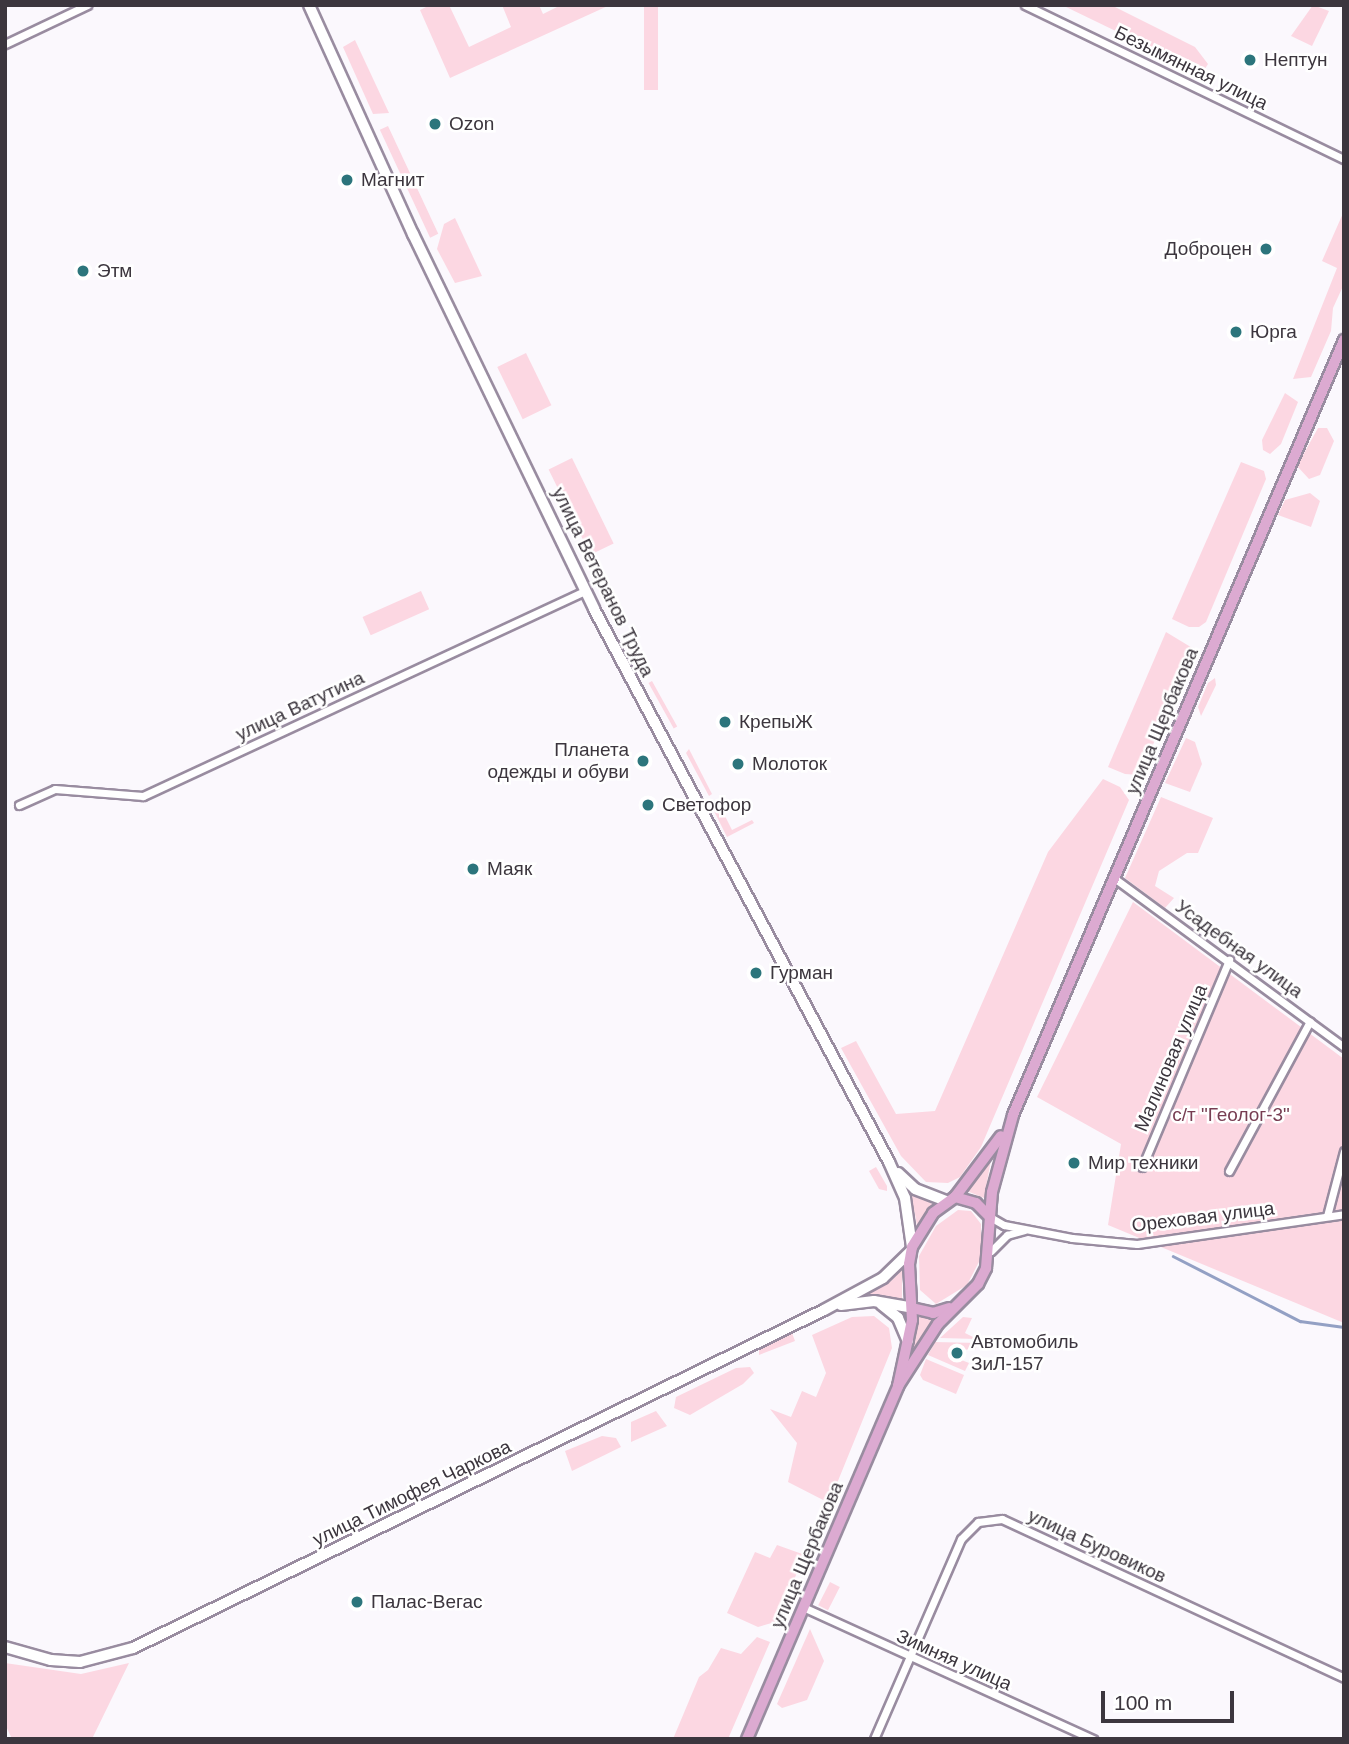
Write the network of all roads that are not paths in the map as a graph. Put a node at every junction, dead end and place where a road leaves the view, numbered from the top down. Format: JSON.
{"nodes":[{"id":1,"x":87,"y":5,"type":"edge"},
{"id":2,"x":309,"y":5,"type":"edge"},
{"id":3,"x":1025,"y":5,"type":"edge"},
{"id":4,"x":5,"y":44,"type":"edge"},
{"id":5,"x":1344,"y":159,"type":"edge"},
{"id":6,"x":1344,"y":340,"type":"edge"},
{"id":7,"x":585,"y":591,"type":"junction"},
{"id":8,"x":19,"y":805,"type":"dead end"},
{"id":9,"x":1114,"y":878,"type":"junction"},
{"id":10,"x":1229,"y":960,"type":"junction"},
{"id":11,"x":1310,"y":1021,"type":"junction"},
{"id":12,"x":1344,"y":1047,"type":"edge"},
{"id":13,"x":1013,"y":1115,"type":"junction"},
{"id":14,"x":1344,"y":1150,"type":"edge"},
{"id":15,"x":889,"y":1162,"type":"junction"},
{"id":16,"x":1142,"y":1167,"type":"dead end"},
{"id":17,"x":1229,"y":1171,"type":"dead end"},
{"id":18,"x":950,"y":1199,"type":"junction"},
{"id":19,"x":1344,"y":1214,"type":"edge"},
{"id":20,"x":1327,"y":1216,"type":"junction"},
{"id":21,"x":990,"y":1217,"type":"junction"},
{"id":22,"x":1025,"y":1230,"type":"junction"},
{"id":23,"x":912,"y":1249,"type":"junction"},
{"id":24,"x":990,"y":1251,"type":"junction"},
{"id":25,"x":874,"y":1301,"type":"junction"},
{"id":26,"x":955,"y":1306,"type":"junction"},
{"id":27,"x":912,"y":1308,"type":"junction"},
{"id":28,"x":824,"y":1310,"type":"junction"},
{"id":29,"x":908,"y":1343,"type":"junction"},
{"id":30,"x":898,"y":1386,"type":"junction"},
{"id":31,"x":803,"y":1607,"type":"junction"},
{"id":32,"x":5,"y":1647,"type":"edge"},
{"id":33,"x":909,"y":1658,"type":"junction"},
{"id":34,"x":1344,"y":1678,"type":"edge"},
{"id":35,"x":747,"y":1739,"type":"edge"},
{"id":36,"x":874,"y":1739,"type":"edge"},
{"id":37,"x":1093,"y":1739,"type":"edge"}],
"edges":[{"from":1,"to":4,"type":"street"},
{"from":2,"to":7,"type":"main road","name":"улица Ветеранов Труда"},
{"from":3,"to":5,"type":"street","name":"Безымянная улица"},
{"from":6,"to":9,"type":"main road","name":"улица Щербакова"},
{"from":7,"to":8,"type":"street","name":"улица Ватутина"},
{"from":7,"to":15,"type":"main road","name":"улица Ветеранов Труда"},
{"from":9,"to":10,"type":"street","name":"Усадебная улица"},
{"from":9,"to":13,"type":"main road","name":"улица Щербакова"},
{"from":10,"to":11,"type":"street","name":"Усадебная улица"},
{"from":10,"to":16,"type":"street","name":"Малиновая улица"},
{"from":11,"to":12,"type":"street","name":"Усадебная улица"},
{"from":11,"to":17,"type":"street"},
{"from":13,"to":18,"type":"main road"},
{"from":13,"to":21,"type":"main road"},
{"from":14,"to":20,"type":"street"},
{"from":15,"to":18,"type":"main road"},
{"from":15,"to":23,"type":"main road"},
{"from":18,"to":21,"type":"main road"},
{"from":18,"to":23,"type":"main road"},
{"from":19,"to":20,"type":"street","name":"Ореховая улица"},
{"from":20,"to":22,"type":"street","name":"Ореховая улица"},
{"from":21,"to":22,"type":"street","name":"Ореховая улица"},
{"from":21,"to":24,"type":"main road"},
{"from":22,"to":24,"type":"street"},
{"from":23,"to":27,"type":"main road"},
{"from":23,"to":28,"type":"main road"},
{"from":24,"to":26,"type":"main road"},
{"from":25,"to":27,"type":"main road"},
{"from":25,"to":28,"type":"main road"},
{"from":25,"to":29,"type":"main road"},
{"from":26,"to":27,"type":"main road"},
{"from":26,"to":30,"type":"main road"},
{"from":27,"to":29,"type":"main road"},
{"from":28,"to":32,"type":"main road","name":"улица Тимофея Чаркова"},
{"from":29,"to":30,"type":"main road"},
{"from":30,"to":31,"type":"main road","name":"улица Щербакова"},
{"from":31,"to":33,"type":"street","name":"Зимняя улица"},
{"from":31,"to":35,"type":"main road","name":"улица Щербакова"},
{"from":33,"to":34,"type":"street","name":"улица Буровиков"},
{"from":33,"to":36,"type":"street","name":"улица Буровиков"},
{"from":33,"to":37,"type":"street","name":"Зимняя улица"}]}
